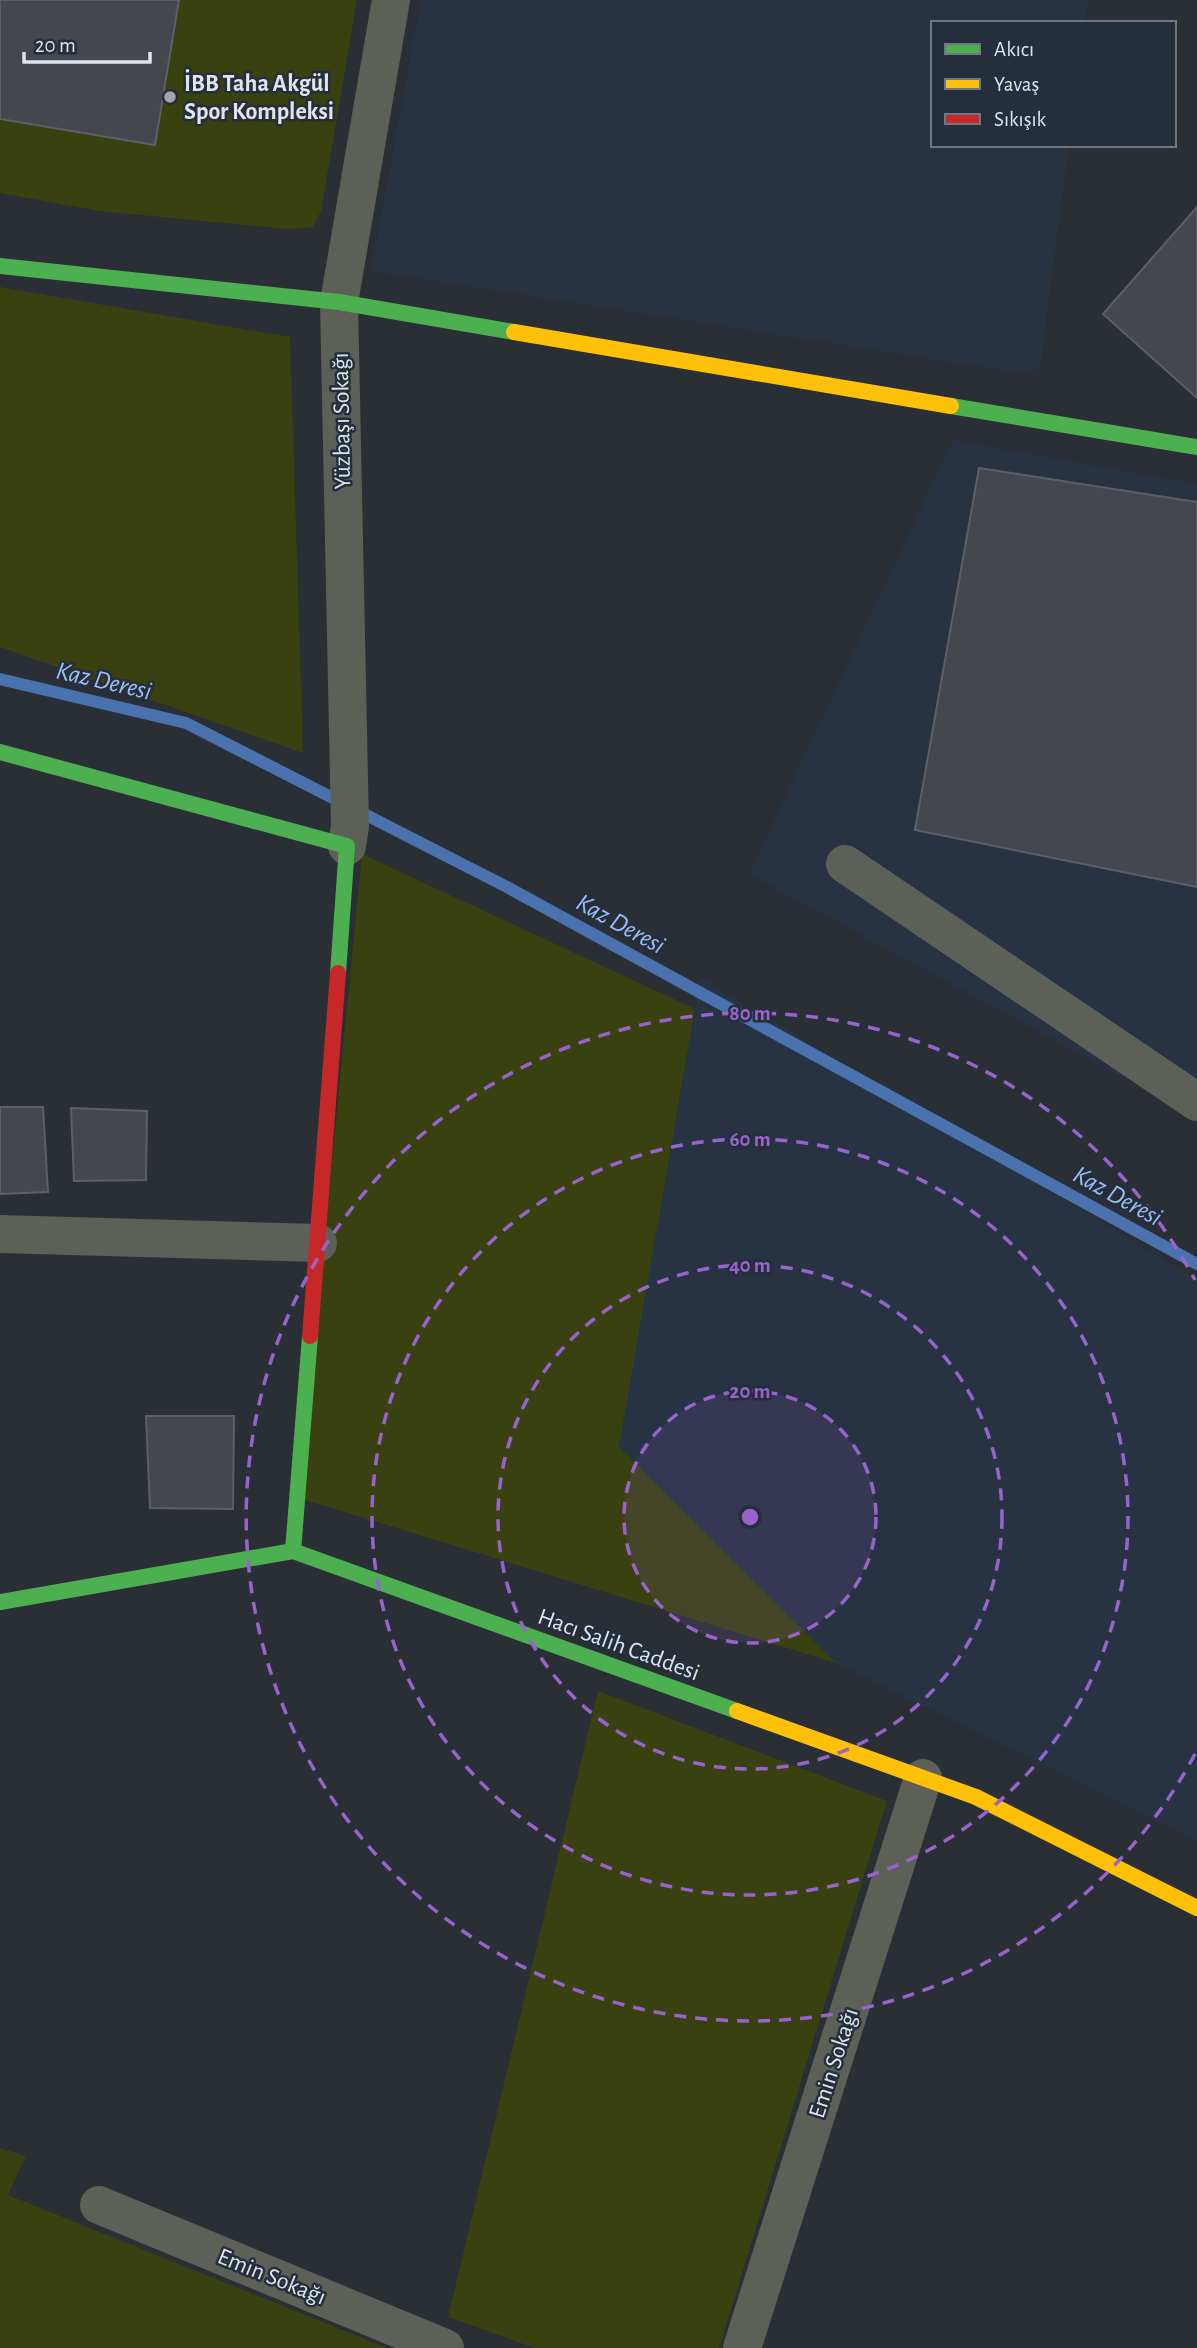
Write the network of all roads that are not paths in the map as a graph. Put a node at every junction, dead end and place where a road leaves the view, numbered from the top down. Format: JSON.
{"nodes":[{"id":1,"x":391,"y":0,"type":"edge"},
{"id":2,"x":0,"y":266,"type":"edge"},
{"id":3,"x":339,"y":302,"type":"junction"},
{"id":4,"x":1197,"y":447,"type":"edge"},
{"id":5,"x":0,"y":752,"type":"edge"},
{"id":6,"x":349,"y":836,"type":"junction"},
{"id":7,"x":845,"y":864,"type":"dead end"},
{"id":8,"x":1197,"y":1102,"type":"edge"},
{"id":9,"x":0,"y":1234,"type":"edge"},
{"id":10,"x":318,"y":1243,"type":"junction"},
{"id":11,"x":293,"y":1551,"type":"junction"},
{"id":12,"x":0,"y":1602,"type":"edge"},
{"id":13,"x":923,"y":1778,"type":"junction"},
{"id":14,"x":1197,"y":1908,"type":"edge"},
{"id":15,"x":99,"y":2205,"type":"dead end"},
{"id":16,"x":445,"y":2348,"type":"edge"},
{"id":17,"x":742,"y":2348,"type":"edge"}],
"edges":[{"from":1,"to":3,"type":"street","name":"Yüzbaşı Sokağı"},
{"from":2,"to":3,"type":"street"},
{"from":3,"to":4,"type":"street"},
{"from":3,"to":6,"type":"street","name":"Yüzbaşı Sokağı"},
{"from":5,"to":6,"type":"street"},
{"from":6,"to":10,"type":"street"},
{"from":7,"to":8,"type":"street"},
{"from":9,"to":10,"type":"street"},
{"from":10,"to":11,"type":"street"},
{"from":11,"to":12,"type":"street","name":"Hacı Salih Caddesi"},
{"from":11,"to":13,"type":"street","name":"Hacı Salih Caddesi"},
{"from":13,"to":14,"type":"street","name":"Hacı Salih Caddesi"},
{"from":13,"to":17,"type":"street","name":"Emin Sokağı"},
{"from":15,"to":16,"type":"street","name":"Emin Sokağı"}]}
